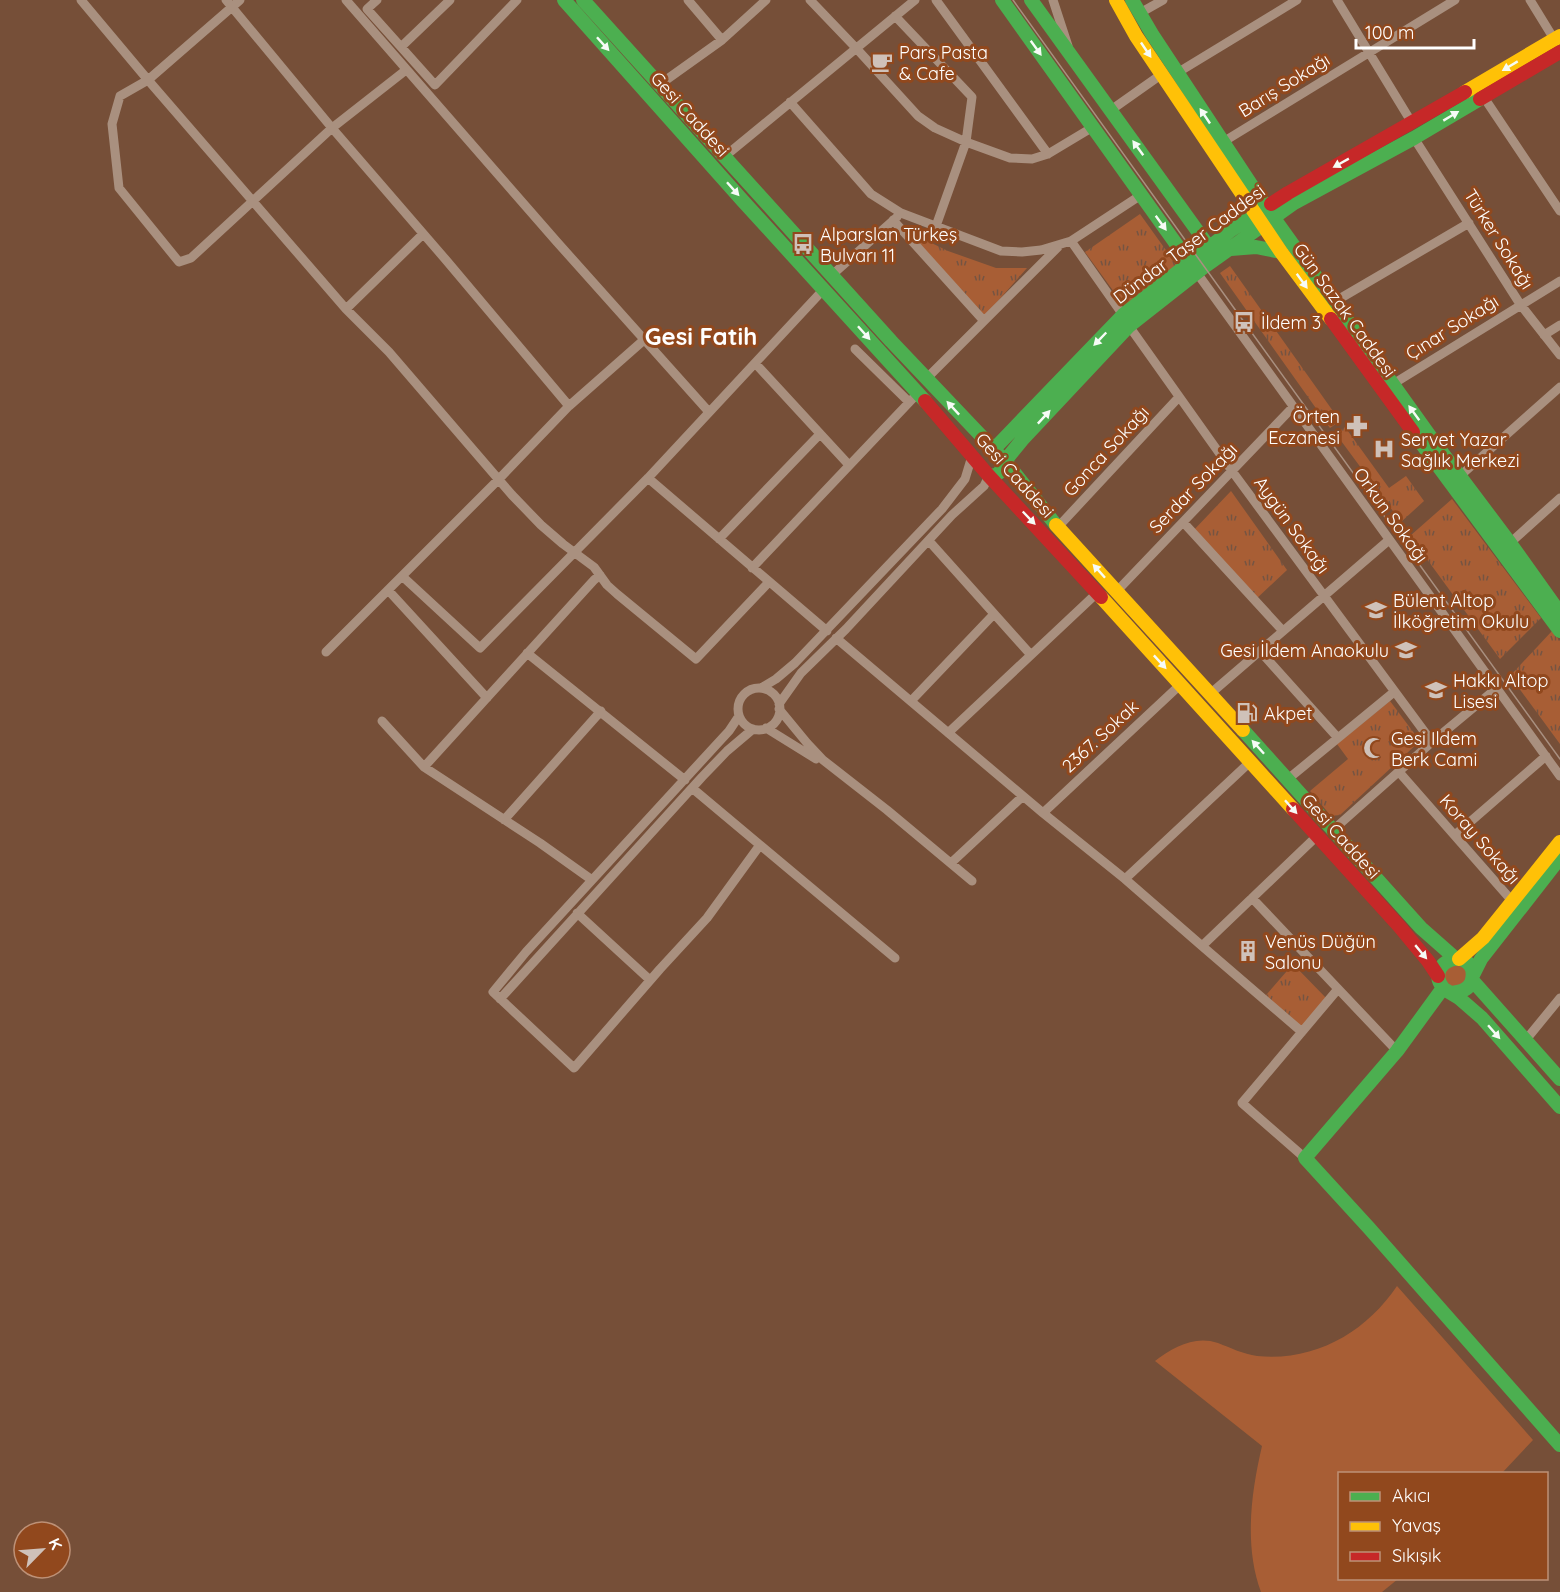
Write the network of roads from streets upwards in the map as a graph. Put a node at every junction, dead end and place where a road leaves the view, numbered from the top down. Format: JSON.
{"nodes":[{"id":1,"x":81,"y":0,"type":"edge"},
{"id":2,"x":240,"y":0,"type":"edge"},
{"id":3,"x":346,"y":0,"type":"edge"},
{"id":4,"x":377,"y":0,"type":"edge"},
{"id":5,"x":450,"y":0,"type":"edge"},
{"id":6,"x":517,"y":0,"type":"edge"},
{"id":7,"x":564,"y":0,"type":"edge"},
{"id":8,"x":583,"y":0,"type":"edge"},
{"id":9,"x":688,"y":0,"type":"edge"},
{"id":10,"x":766,"y":0,"type":"edge"},
{"id":11,"x":810,"y":0,"type":"edge"},
{"id":12,"x":915,"y":0,"type":"edge"},
{"id":13,"x":936,"y":0,"type":"edge"},
{"id":14,"x":1002,"y":0,"type":"edge"},
{"id":15,"x":1031,"y":0,"type":"edge"},
{"id":16,"x":1053,"y":0,"type":"edge"},
{"id":17,"x":1116,"y":0,"type":"edge"},
{"id":18,"x":1132,"y":0,"type":"edge"},
{"id":19,"x":1162,"y":0,"type":"edge"},
{"id":20,"x":1297,"y":0,"type":"edge"},
{"id":21,"x":1337,"y":0,"type":"edge"},
{"id":22,"x":1455,"y":0,"type":"edge"},
{"id":23,"x":1530,"y":0,"type":"edge"},
{"id":24,"x":229,"y":4,"type":"edge"},
{"id":25,"x":1140,"y":13,"type":"junction"},
{"id":26,"x":895,"y":16,"type":"junction"},
{"id":27,"x":722,"y":40,"type":"junction"},
{"id":28,"x":1558,"y":42,"type":"edge"},
{"id":29,"x":401,"y":46,"type":"junction"},
{"id":30,"x":856,"y":48,"type":"junction"},
{"id":31,"x":1369,"y":53,"type":"junction"},
{"id":32,"x":1072,"y":57,"type":"junction"},
{"id":33,"x":405,"y":70,"type":"junction"},
{"id":34,"x":1162,"y":74,"type":"junction"},
{"id":35,"x":1177,"y":74,"type":"junction"},
{"id":36,"x":148,"y":80,"type":"junction"},
{"id":37,"x":659,"y":85,"type":"junction"},
{"id":38,"x":1484,"y":96,"type":"junction"},
{"id":39,"x":790,"y":102,"type":"junction"},
{"id":40,"x":1111,"y":110,"type":"junction"},
{"id":41,"x":1412,"y":123,"type":"junction"},
{"id":42,"x":1093,"y":127,"type":"junction"},
{"id":43,"x":332,"y":128,"type":"junction"},
{"id":44,"x":1414,"y":138,"type":"junction"},
{"id":45,"x":966,"y":142,"type":"junction"},
{"id":46,"x":1223,"y":142,"type":"junction"},
{"id":47,"x":1048,"y":154,"type":"junction"},
{"id":48,"x":724,"y":157,"type":"junction"},
{"id":49,"x":1244,"y":187,"type":"junction"},
{"id":50,"x":1141,"y":195,"type":"junction"},
{"id":51,"x":1291,"y":198,"type":"junction"},
{"id":52,"x":254,"y":202,"type":"junction"},
{"id":53,"x":1560,"y":211,"type":"edge"},
{"id":54,"x":901,"y":213,"type":"junction"},
{"id":55,"x":1264,"y":216,"type":"junction"},
{"id":56,"x":893,"y":220,"type":"junction"},
{"id":57,"x":1470,"y":223,"type":"junction"},
{"id":58,"x":936,"y":226,"type":"junction"},
{"id":59,"x":1230,"y":231,"type":"junction"},
{"id":60,"x":423,"y":234,"type":"junction"},
{"id":61,"x":1289,"y":240,"type":"junction"},
{"id":62,"x":1071,"y":241,"type":"junction"},
{"id":63,"x":1059,"y":246,"type":"junction"},
{"id":64,"x":1209,"y":247,"type":"junction"},
{"id":65,"x":1229,"y":249,"type":"junction"},
{"id":66,"x":1281,"y":252,"type":"junction"},
{"id":67,"x":1193,"y":267,"type":"junction"},
{"id":68,"x":832,"y":275,"type":"junction"},
{"id":69,"x":1560,"y":281,"type":"edge"},
{"id":70,"x":824,"y":289,"type":"junction"},
{"id":71,"x":1334,"y":302,"type":"junction"},
{"id":72,"x":1520,"y":304,"type":"junction"},
{"id":73,"x":346,"y":309,"type":"junction"},
{"id":74,"x":1126,"y":320,"type":"junction"},
{"id":75,"x":984,"y":321,"type":"junction"},
{"id":76,"x":1560,"y":325,"type":"edge"},
{"id":77,"x":1544,"y":335,"type":"junction"},
{"id":78,"x":645,"y":339,"type":"junction"},
{"id":79,"x":855,"y":349,"type":"dead end"},
{"id":80,"x":1560,"y":355,"type":"edge"},
{"id":81,"x":755,"y":363,"type":"junction"},
{"id":82,"x":926,"y":379,"type":"junction"},
{"id":83,"x":1393,"y":384,"type":"junction"},
{"id":84,"x":1560,"y":387,"type":"edge"},
{"id":85,"x":913,"y":397,"type":"junction"},
{"id":86,"x":1179,"y":397,"type":"junction"},
{"id":87,"x":568,"y":406,"type":"junction"},
{"id":88,"x":1293,"y":407,"type":"junction"},
{"id":89,"x":709,"y":412,"type":"junction"},
{"id":90,"x":820,"y":434,"type":"junction"},
{"id":91,"x":994,"y":449,"type":"junction"},
{"id":92,"x":975,"y":460,"type":"junction"},
{"id":93,"x":1005,"y":461,"type":"junction"},
{"id":94,"x":849,"y":465,"type":"junction"},
{"id":95,"x":1232,"y":471,"type":"junction"},
{"id":96,"x":989,"y":476,"type":"junction"},
{"id":97,"x":1460,"y":476,"type":"junction"},
{"id":98,"x":648,"y":478,"type":"junction"},
{"id":99,"x":498,"y":480,"type":"junction"},
{"id":100,"x":1560,"y":498,"type":"edge"},
{"id":101,"x":1183,"y":522,"type":"junction"},
{"id":102,"x":1058,"y":527,"type":"junction"},
{"id":103,"x":719,"y":539,"type":"junction"},
{"id":104,"x":1389,"y":540,"type":"junction"},
{"id":105,"x":929,"y":541,"type":"junction"},
{"id":106,"x":1510,"y":543,"type":"junction"},
{"id":107,"x":575,"y":553,"type":"junction"},
{"id":108,"x":752,"y":568,"type":"junction"},
{"id":109,"x":600,"y":575,"type":"junction"},
{"id":110,"x":402,"y":576,"type":"junction"},
{"id":111,"x":768,"y":582,"type":"junction"},
{"id":112,"x":388,"y":590,"type":"junction"},
{"id":113,"x":1117,"y":591,"type":"junction"},
{"id":114,"x":1097,"y":593,"type":"junction"},
{"id":115,"x":1324,"y":596,"type":"junction"},
{"id":116,"x":1560,"y":612,"type":"edge"},
{"id":117,"x":994,"y":614,"type":"junction"},
{"id":118,"x":827,"y":631,"type":"junction"},
{"id":119,"x":1283,"y":631,"type":"junction"},
{"id":120,"x":1560,"y":631,"type":"edge"},
{"id":121,"x":836,"y":638,"type":"junction"},
{"id":122,"x":1260,"y":651,"type":"junction"},
{"id":123,"x":326,"y":652,"type":"dead end"},
{"id":124,"x":527,"y":653,"type":"junction"},
{"id":125,"x":1031,"y":655,"type":"junction"},
{"id":126,"x":1180,"y":684,"type":"junction"},
{"id":127,"x":761,"y":688,"type":"junction"},
{"id":128,"x":1497,"y":688,"type":"junction"},
{"id":129,"x":1394,"y":692,"type":"junction"},
{"id":130,"x":1210,"y":694,"type":"junction"},
{"id":131,"x":487,"y":698,"type":"junction"},
{"id":132,"x":911,"y":701,"type":"junction"},
{"id":133,"x":779,"y":707,"type":"junction"},
{"id":134,"x":601,"y":711,"type":"junction"},
{"id":135,"x":739,"y":716,"type":"junction"},
{"id":136,"x":382,"y":721,"type":"dead end"},
{"id":137,"x":766,"y":728,"type":"junction"},
{"id":138,"x":753,"y":729,"type":"junction"},
{"id":139,"x":948,"y":733,"type":"junction"},
{"id":140,"x":1338,"y":738,"type":"junction"},
{"id":141,"x":1432,"y":742,"type":"junction"},
{"id":142,"x":1546,"y":756,"type":"junction"},
{"id":143,"x":1250,"y":762,"type":"junction"},
{"id":144,"x":424,"y":767,"type":"junction"},
{"id":145,"x":1399,"y":772,"type":"junction"},
{"id":146,"x":841,"y":775,"type":"junction"},
{"id":147,"x":1560,"y":776,"type":"edge"},
{"id":148,"x":1288,"y":779,"type":"junction"},
{"id":149,"x":685,"y":780,"type":"junction"},
{"id":150,"x":692,"y":788,"type":"junction"},
{"id":151,"x":1023,"y":796,"type":"junction"},
{"id":152,"x":1043,"y":813,"type":"junction"},
{"id":153,"x":504,"y":820,"type":"junction"},
{"id":154,"x":1333,"y":830,"type":"junction"},
{"id":155,"x":1455,"y":834,"type":"junction"},
{"id":156,"x":1317,"y":836,"type":"junction"},
{"id":157,"x":1560,"y":842,"type":"edge"},
{"id":158,"x":760,"y":845,"type":"junction"},
{"id":159,"x":1560,"y":858,"type":"edge"},
{"id":160,"x":951,"y":863,"type":"junction"},
{"id":161,"x":1125,"y":879,"type":"junction"},
{"id":162,"x":592,"y":880,"type":"junction"},
{"id":163,"x":972,"y":881,"type":"dead end"},
{"id":164,"x":1252,"y":898,"type":"junction"},
{"id":165,"x":1513,"y":902,"type":"junction"},
{"id":166,"x":577,"y":913,"type":"junction"},
{"id":167,"x":1202,"y":946,"type":"junction"},
{"id":168,"x":896,"y":958,"type":"dead end"},
{"id":169,"x":1457,"y":959,"type":"junction"},
{"id":170,"x":1472,"y":978,"type":"junction"},
{"id":171,"x":650,"y":980,"type":"junction"},
{"id":172,"x":1444,"y":986,"type":"junction"},
{"id":173,"x":1338,"y":989,"type":"junction"},
{"id":174,"x":1560,"y":998,"type":"edge"},
{"id":175,"x":500,"y":999,"type":"junction"},
{"id":176,"x":1302,"y":1032,"type":"junction"},
{"id":177,"x":1525,"y":1041,"type":"junction"},
{"id":178,"x":1397,"y":1051,"type":"junction"},
{"id":179,"x":1560,"y":1079,"type":"edge"},
{"id":180,"x":1560,"y":1107,"type":"edge"},
{"id":181,"x":1305,"y":1158,"type":"junction"},
{"id":182,"x":1560,"y":1445,"type":"edge"}],
"edges":[{"from":1,"to":36,"type":"street"},
{"from":2,"to":24,"type":"street"},
{"from":3,"to":33,"type":"street"},
{"from":4,"to":29,"type":"street"},
{"from":5,"to":29,"type":"street"},
{"from":6,"to":29,"type":"street"},
{"from":7,"to":70,"type":"street","name":"Gesi Caddesi","one_way":true},
{"from":8,"to":37,"type":"street","name":"Gesi Caddesi"},
{"from":9,"to":27,"type":"street"},
{"from":10,"to":27,"type":"street"},
{"from":11,"to":30,"type":"street"},
{"from":12,"to":26,"type":"street"},
{"from":13,"to":47,"type":"street"},
{"from":14,"to":42,"type":"street","one_way":true},
{"from":15,"to":32,"type":"street"},
{"from":16,"to":32,"type":"street"},
{"from":17,"to":34,"type":"street","name":"Gün Sazak Caddesi","one_way":true},
{"from":18,"to":25,"type":"street","name":"Gün Sazak Caddesi"},
{"from":19,"to":25,"type":"street"},
{"from":20,"to":35,"type":"street"},
{"from":21,"to":31,"type":"street"},
{"from":22,"to":31,"type":"street","name":"Barış Sokağı"},
{"from":23,"to":28,"type":"street"},
{"from":24,"to":36,"type":"street"},
{"from":24,"to":43,"type":"street"},
{"from":25,"to":35,"type":"street","name":"Gün Sazak Caddesi"},
{"from":26,"to":30,"type":"street"},
{"from":26,"to":45,"type":"street"},
{"from":27,"to":37,"type":"street"},
{"from":28,"to":38,"type":"street","name":"Dündar Taşer Caddesi"},
{"from":28,"to":41,"type":"street","name":"Dündar Taşer Caddesi","one_way":true},
{"from":30,"to":39,"type":"street"},
{"from":30,"to":45,"type":"street"},
{"from":31,"to":41,"type":"street"},
{"from":31,"to":46,"type":"street","name":"Barış Sokağı"},
{"from":32,"to":40,"type":"street"},
{"from":33,"to":43,"type":"street"},
{"from":33,"to":78,"type":"street"},
{"from":34,"to":40,"type":"street"},
{"from":34,"to":49,"type":"street","name":"Gün Sazak Caddesi"},
{"from":46,"to":35,"type":"street","name":"Gün Sazak Caddesi","one_way":true},
{"from":36,"to":52,"type":"street"},
{"from":36,"to":52,"type":"street"},
{"from":37,"to":48,"type":"street","name":"Gesi Caddesi"},
{"from":44,"to":38,"type":"street","name":"Dündar Taşer Caddesi","one_way":true},
{"from":38,"to":53,"type":"street"},
{"from":39,"to":48,"type":"street"},
{"from":39,"to":54,"type":"street"},
{"from":64,"to":40,"type":"street","one_way":true},
{"from":41,"to":51,"type":"street","name":"Dündar Taşer Caddesi","one_way":true},
{"from":42,"to":47,"type":"street"},
{"from":42,"to":50,"type":"street"},
{"from":43,"to":52,"type":"street"},
{"from":43,"to":60,"type":"street"},
{"from":44,"to":51,"type":"street","name":"Dündar Taşer Caddesi"},
{"from":44,"to":57,"type":"street","name":"Türker Sokağı"},
{"from":45,"to":47,"type":"street"},
{"from":45,"to":58,"type":"street"},
{"from":46,"to":49,"type":"street","name":"Gün Sazak Caddesi"},
{"from":48,"to":68,"type":"street","name":"Gesi Caddesi"},
{"from":49,"to":51,"type":"street"},
{"from":49,"to":55,"type":"street","name":"Gün Sazak Caddesi"},
{"from":49,"to":59,"type":"street"},
{"from":50,"to":62,"type":"street"},
{"from":50,"to":67,"type":"street","one_way":true},
{"from":51,"to":55,"type":"street","name":"Dündar Taşer Caddesi"},
{"from":51,"to":61,"type":"street"},
{"from":52,"to":73,"type":"street"},
{"from":54,"to":56,"type":"street"},
{"from":54,"to":58,"type":"street"},
{"from":55,"to":59,"type":"street","name":"Dündar Taşer Caddesi"},
{"from":55,"to":61,"type":"street","name":"Gün Sazak Caddesi"},
{"from":55,"to":65,"type":"street","name":"Dündar Taşer Caddesi"},
{"from":55,"to":66,"type":"street","name":"Gün Sazak Caddesi"},
{"from":56,"to":68,"type":"street"},
{"from":56,"to":75,"type":"street"},
{"from":57,"to":71,"type":"street"},
{"from":57,"to":72,"type":"street","name":"Türker Sokağı"},
{"from":58,"to":63,"type":"street"},
{"from":59,"to":64,"type":"street","name":"Dündar Taşer Caddesi"},
{"from":60,"to":73,"type":"street"},
{"from":60,"to":87,"type":"street"},
{"from":61,"to":71,"type":"street","name":"Gün Sazak Caddesi"},
{"from":62,"to":63,"type":"street"},
{"from":62,"to":74,"type":"street","name":"Aygün Sokağı"},
{"from":63,"to":75,"type":"street"},
{"from":64,"to":67,"type":"street","name":"Dündar Taşer Caddesi"},
{"from":65,"to":66,"type":"street"},
{"from":65,"to":67,"type":"street","name":"Dündar Taşer Caddesi"},
{"from":66,"to":120,"type":"street","name":"Gün Sazak Caddesi","one_way":true},
{"from":67,"to":74,"type":"street","name":"Dündar Taşer Caddesi"},
{"from":67,"to":88,"type":"street","name":"Orkun Sokağı"},
{"from":68,"to":82,"type":"street","name":"Gesi Caddesi"},
{"from":69,"to":72,"type":"street","name":"Çınar Sokağı"},
{"from":70,"to":81,"type":"street"},
{"from":70,"to":85,"type":"street","name":"Gesi Caddesi","one_way":true},
{"from":71,"to":83,"type":"street","name":"Gün Sazak Caddesi"},
{"from":72,"to":77,"type":"street","name":"Türker Sokağı"},
{"from":72,"to":83,"type":"street","name":"Çınar Sokağı"},
{"from":73,"to":99,"type":"street"},
{"from":74,"to":86,"type":"street","name":"Aygün Sokağı"},
{"from":74,"to":91,"type":"street","name":"Dündar Taşer Caddesi","one_way":true},
{"from":93,"to":74,"type":"street","name":"Dündar Taşer Caddesi","one_way":true},
{"from":75,"to":82,"type":"street"},
{"from":76,"to":77,"type":"street"},
{"from":77,"to":80,"type":"street","name":"Türker Sokağı"},
{"from":78,"to":87,"type":"street"},
{"from":78,"to":89,"type":"street"},
{"from":79,"to":85,"type":"street"},
{"from":81,"to":89,"type":"street"},
{"from":81,"to":90,"type":"street"},
{"from":91,"to":82,"type":"street","name":"Gesi Caddesi","one_way":true},
{"from":97,"to":83,"type":"street","name":"Gün Sazak Caddesi","one_way":true},
{"from":84,"to":97,"type":"street"},
{"from":85,"to":92,"type":"street","name":"Gesi Caddesi"},
{"from":85,"to":94,"type":"street"},
{"from":86,"to":95,"type":"street","name":"Aygün Sokağı"},
{"from":86,"to":102,"type":"street","name":"Gonca Sokağı"},
{"from":87,"to":99,"type":"street"},
{"from":88,"to":95,"type":"street","name":"Serdar Sokağı"},
{"from":88,"to":104,"type":"street","name":"Orkun Sokağı"},
{"from":89,"to":98,"type":"street"},
{"from":90,"to":94,"type":"street"},
{"from":90,"to":103,"type":"street"},
{"from":91,"to":92,"type":"street"},
{"from":91,"to":93,"type":"street"},
{"from":92,"to":96,"type":"street","name":"Gesi Caddesi"},
{"from":92,"to":118,"type":"street"},
{"from":93,"to":96,"type":"street"},
{"from":93,"to":102,"type":"street","name":"Gesi Caddesi"},
{"from":94,"to":108,"type":"street"},
{"from":95,"to":101,"type":"street","name":"Serdar Sokağı"},
{"from":95,"to":115,"type":"street","name":"Aygün Sokağı"},
{"from":96,"to":105,"type":"street"},
{"from":96,"to":114,"type":"street","name":"Gesi Caddesi","one_way":true},
{"from":97,"to":106,"type":"street","name":"Gün Sazak Caddesi"},
{"from":98,"to":103,"type":"street"},
{"from":98,"to":107,"type":"street"},
{"from":99,"to":107,"type":"street"},
{"from":99,"to":110,"type":"street"},
{"from":100,"to":106,"type":"street"},
{"from":101,"to":113,"type":"street","name":"Serdar Sokağı"},
{"from":101,"to":119,"type":"street"},
{"from":113,"to":102,"type":"street","name":"Gesi Caddesi","one_way":true},
{"from":103,"to":108,"type":"street"},
{"from":104,"to":115,"type":"street"},
{"from":104,"to":128,"type":"street","name":"Orkun Sokağı"},
{"from":105,"to":117,"type":"street"},
{"from":105,"to":121,"type":"street"},
{"from":106,"to":116,"type":"street","name":"Gün Sazak Caddesi"},
{"from":107,"to":109,"type":"street"},
{"from":107,"to":110,"type":"street"},
{"from":108,"to":111,"type":"street"},
{"from":109,"to":111,"type":"street"},
{"from":109,"to":124,"type":"street"},
{"from":110,"to":112,"type":"street"},
{"from":111,"to":118,"type":"street"},
{"from":112,"to":123,"type":"street"},
{"from":112,"to":131,"type":"street"},
{"from":113,"to":130,"type":"street","name":"Gesi Caddesi"},
{"from":114,"to":125,"type":"street"},
{"from":114,"to":126,"type":"street","name":"Gesi Caddesi","one_way":true},
{"from":115,"to":119,"type":"street"},
{"from":115,"to":129,"type":"street","name":"Aygün Sokağı"},
{"from":117,"to":125,"type":"street"},
{"from":117,"to":132,"type":"street"},
{"from":118,"to":127,"type":"street"},
{"from":119,"to":122,"type":"street"},
{"from":121,"to":132,"type":"street"},
{"from":121,"to":133,"type":"street"},
{"from":122,"to":130,"type":"street"},
{"from":122,"to":140,"type":"street"},
{"from":124,"to":131,"type":"street"},
{"from":124,"to":134,"type":"street"},
{"from":125,"to":139,"type":"street"},
{"from":126,"to":143,"type":"street","name":"Gesi Caddesi"},
{"from":126,"to":152,"type":"street","name":"2367. Sokak"},
{"from":127,"to":133,"type":"street"},
{"from":127,"to":135,"type":"street"},
{"from":128,"to":141,"type":"street"},
{"from":128,"to":142,"type":"street","name":"Orkun Sokağı"},
{"from":129,"to":140,"type":"street"},
{"from":129,"to":141,"type":"street","name":"Aygün Sokağı"},
{"from":148,"to":130,"type":"street","name":"Gesi Caddesi","one_way":true},
{"from":131,"to":144,"type":"street"},
{"from":132,"to":139,"type":"street"},
{"from":133,"to":137,"type":"street"},
{"from":133,"to":146,"type":"street"},
{"from":134,"to":149,"type":"street"},
{"from":134,"to":153,"type":"street"},
{"from":135,"to":138,"type":"street"},
{"from":135,"to":149,"type":"street"},
{"from":136,"to":144,"type":"street"},
{"from":137,"to":138,"type":"street"},
{"from":137,"to":146,"type":"street"},
{"from":138,"to":150,"type":"street"},
{"from":139,"to":151,"type":"street"},
{"from":140,"to":148,"type":"street"},
{"from":141,"to":145,"type":"street"},
{"from":142,"to":147,"type":"street","name":"Orkun Sokağı"},
{"from":142,"to":155,"type":"street"},
{"from":143,"to":156,"type":"street","name":"Gesi Caddesi","one_way":true},
{"from":143,"to":161,"type":"street"},
{"from":144,"to":153,"type":"street"},
{"from":145,"to":154,"type":"street"},
{"from":145,"to":155,"type":"street","name":"Koray Sokağı"},
{"from":146,"to":160,"type":"street"},
{"from":148,"to":154,"type":"street","name":"Gesi Caddesi"},
{"from":149,"to":162,"type":"street"},
{"from":150,"to":158,"type":"street"},
{"from":150,"to":166,"type":"street"},
{"from":151,"to":152,"type":"street"},
{"from":151,"to":160,"type":"street"},
{"from":152,"to":161,"type":"street"},
{"from":153,"to":162,"type":"street"},
{"from":154,"to":169,"type":"street","name":"Gesi Caddesi"},
{"from":155,"to":165,"type":"street","name":"Koray Sokağı"},
{"from":156,"to":164,"type":"street"},
{"from":156,"to":172,"type":"street","name":"Gesi Caddesi","one_way":true},
{"from":157,"to":165,"type":"street"},
{"from":158,"to":168,"type":"street"},
{"from":158,"to":171,"type":"street"},
{"from":159,"to":170,"type":"street"},
{"from":160,"to":163,"type":"street"},
{"from":161,"to":167,"type":"street"},
{"from":162,"to":175,"type":"street"},
{"from":164,"to":167,"type":"street"},
{"from":164,"to":173,"type":"street"},
{"from":165,"to":169,"type":"street"},
{"from":166,"to":171,"type":"street"},
{"from":166,"to":175,"type":"street"},
{"from":167,"to":176,"type":"street"},
{"from":169,"to":170,"type":"street"},
{"from":169,"to":172,"type":"street"},
{"from":170,"to":172,"type":"street"},
{"from":170,"to":177,"type":"street"},
{"from":171,"to":175,"type":"street"},
{"from":172,"to":178,"type":"street"},
{"from":172,"to":180,"type":"street","name":"Gesi Caddesi","one_way":true},
{"from":173,"to":176,"type":"street"},
{"from":173,"to":178,"type":"street"},
{"from":174,"to":177,"type":"street"},
{"from":176,"to":181,"type":"street"},
{"from":177,"to":179,"type":"street"},
{"from":178,"to":181,"type":"street"},
{"from":181,"to":182,"type":"street"}]}
